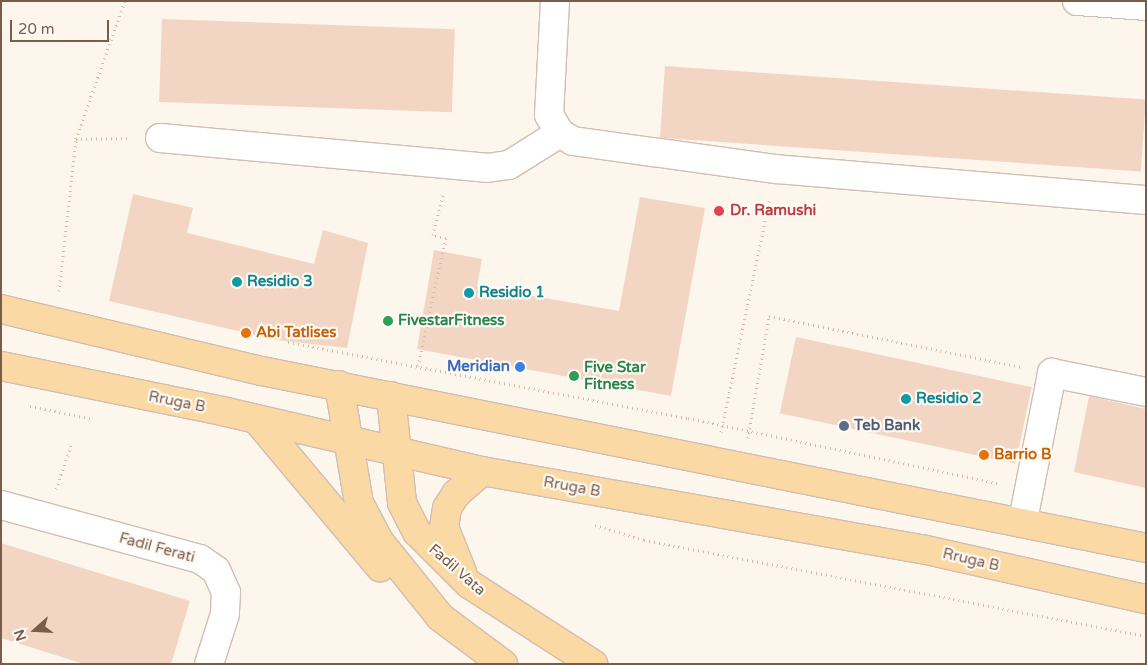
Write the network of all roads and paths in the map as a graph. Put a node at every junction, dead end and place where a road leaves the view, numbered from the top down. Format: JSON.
{"nodes":[{"id":1,"x":125,"y":1,"type":"edge"},
{"id":2,"x":555,"y":1,"type":"edge"},
{"id":3,"x":1077,"y":1,"type":"edge"},
{"id":4,"x":1146,"y":6,"type":"edge"},
{"id":5,"x":560,"y":133,"type":"junction"},
{"id":6,"x":160,"y":138,"type":"joint"},
{"id":7,"x":76,"y":139,"type":"junction"},
{"id":8,"x":776,"y":169,"type":"junction"},
{"id":9,"x":444,"y":191,"type":"dead end"},
{"id":10,"x":1146,"y":200,"type":"edge"},
{"id":11,"x":1,"y":309,"type":"edge"},
{"id":12,"x":56,"y":322,"type":"junction"},
{"id":13,"x":284,"y":341,"type":"dead end"},
{"id":14,"x":419,"y":364,"type":"junction"},
{"id":15,"x":1,"y":366,"type":"edge"},
{"id":16,"x":1052,"y":373,"type":"junction"},
{"id":17,"x":340,"y":385,"type":"junction"},
{"id":18,"x":1146,"y":392,"type":"edge"},
{"id":19,"x":401,"y":398,"type":"junction"},
{"id":20,"x":257,"y":420,"type":"junction"},
{"id":21,"x":722,"y":424,"type":"junction"},
{"id":22,"x":749,"y":430,"type":"junction"},
{"id":23,"x":72,"y":443,"type":"dead end"},
{"id":24,"x":346,"y":443,"type":"junction"},
{"id":25,"x":396,"y":453,"type":"junction"},
{"id":26,"x":714,"y":459,"type":"junction"},
{"id":27,"x":743,"y":465,"type":"junction"},
{"id":28,"x":482,"y":471,"type":"junction"},
{"id":29,"x":1029,"y":490,"type":"junction"},
{"id":30,"x":1,"y":505,"type":"edge"},
{"id":31,"x":46,"y":518,"type":"junction"},
{"id":32,"x":1023,"y":520,"type":"junction"},
{"id":33,"x":587,"y":522,"type":"dead end"},
{"id":34,"x":1146,"y":548,"type":"edge"},
{"id":35,"x":469,"y":584,"type":"junction"},
{"id":36,"x":1146,"y":599,"type":"edge"},
{"id":37,"x":440,"y":617,"type":"junction"},
{"id":38,"x":1146,"y":636,"type":"edge"},
{"id":39,"x":209,"y":664,"type":"edge"},
{"id":40,"x":503,"y":664,"type":"edge"},
{"id":41,"x":593,"y":664,"type":"edge"}],
"edges":[{"from":1,"to":7,"type":"path"},
{"from":2,"to":5,"type":"street"},
{"from":3,"to":4,"type":"street"},
{"from":5,"to":6,"type":"street"},
{"from":5,"to":8,"type":"street"},
{"from":6,"to":7,"type":"path"},
{"from":7,"to":12,"type":"path"},
{"from":8,"to":10,"type":"street"},
{"from":8,"to":21,"type":"path"},
{"from":9,"to":14,"type":"path"},
{"from":11,"to":12,"type":"main road"},
{"from":12,"to":17,"type":"main road"},
{"from":13,"to":14,"type":"path"},
{"from":14,"to":19,"type":"path"},
{"from":14,"to":21,"type":"path"},
{"from":15,"to":20,"type":"main road","name":"Rruga B"},
{"from":16,"to":18,"type":"street"},
{"from":16,"to":22,"type":"path"},
{"from":16,"to":29,"type":"street"},
{"from":17,"to":19,"type":"main road"},
{"from":17,"to":24,"type":"main road"},
{"from":19,"to":25,"type":"main road","name":"Fadil Vata"},
{"from":19,"to":26,"type":"main road"},
{"from":20,"to":24,"type":"main road","name":"Rruga B"},
{"from":20,"to":37,"type":"main road"},
{"from":21,"to":22,"type":"path"},
{"from":21,"to":26,"type":"path"},
{"from":22,"to":27,"type":"path"},
{"from":22,"to":29,"type":"path"},
{"from":23,"to":31,"type":"path"},
{"from":24,"to":25,"type":"main road","name":"Rruga B"},
{"from":24,"to":37,"type":"main road"},
{"from":25,"to":28,"type":"main road","name":"Rruga B"},
{"from":25,"to":35,"type":"main road","name":"Fadil Vata"},
{"from":26,"to":27,"type":"main road"},
{"from":27,"to":32,"type":"main road"},
{"from":28,"to":35,"type":"main road"},
{"from":28,"to":36,"type":"main road","name":"Rruga B"},
{"from":29,"to":32,"type":"street"},
{"from":30,"to":31,"type":"street","name":"Fadil Ferati"},
{"from":31,"to":39,"type":"street","name":"Fadil Ferati"},
{"from":32,"to":34,"type":"main road"},
{"from":33,"to":38,"type":"path"},
{"from":35,"to":41,"type":"main road","name":"Fadil Vata"},
{"from":37,"to":40,"type":"main road"}]}
